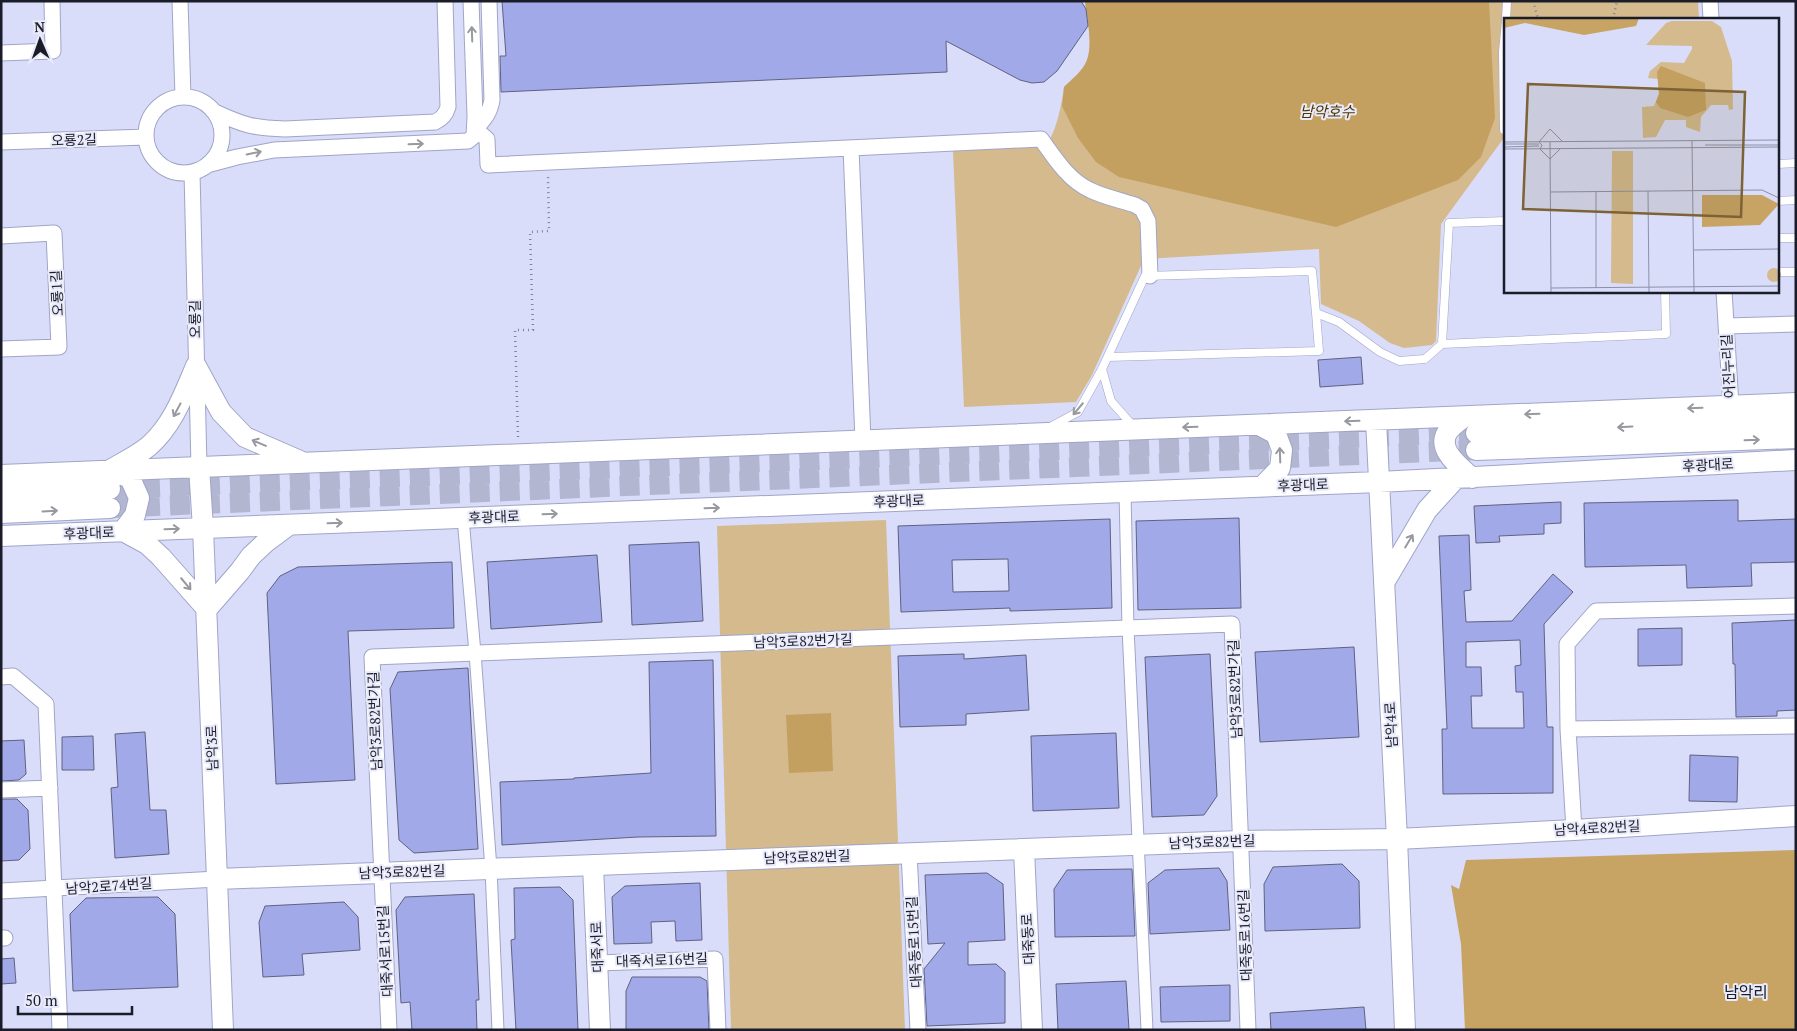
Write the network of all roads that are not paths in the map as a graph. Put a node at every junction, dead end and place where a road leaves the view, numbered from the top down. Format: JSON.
{"nodes":[{"id":1,"x":52,"y":1,"type":"edge"},
{"id":2,"x":180,"y":1,"type":"edge"},
{"id":3,"x":445,"y":1,"type":"edge"},
{"id":4,"x":471,"y":1,"type":"edge"},
{"id":5,"x":489,"y":1,"type":"edge"},
{"id":6,"x":1507,"y":1,"type":"edge"},
{"id":7,"x":1710,"y":1,"type":"edge"},
{"id":8,"x":1506,"y":18,"type":"edge"},
{"id":9,"x":1710,"y":18,"type":"edge"},
{"id":10,"x":1504,"y":41,"type":"edge"},
{"id":11,"x":1,"y":53,"type":"edge"},
{"id":12,"x":183,"y":97,"type":"junction"},
{"id":13,"x":215,"y":112,"type":"junction"},
{"id":14,"x":474,"y":129,"type":"junction"},
{"id":15,"x":1504,"y":130,"type":"edge"},
{"id":16,"x":146,"y":137,"type":"junction"},
{"id":17,"x":1,"y":142,"type":"edge"},
{"id":18,"x":851,"y":148,"type":"junction"},
{"id":19,"x":1796,"y":163,"type":"edge"},
{"id":20,"x":1780,"y":164,"type":"edge"},
{"id":21,"x":207,"y":165,"type":"junction"},
{"id":22,"x":192,"y":172,"type":"junction"},
{"id":23,"x":1796,"y":200,"type":"edge"},
{"id":24,"x":1780,"y":201,"type":"edge"},
{"id":25,"x":1504,"y":221,"type":"edge"},
{"id":26,"x":1,"y":236,"type":"edge"},
{"id":27,"x":1780,"y":238,"type":"edge"},
{"id":28,"x":1796,"y":238,"type":"edge"},
{"id":29,"x":1780,"y":272,"type":"edge"},
{"id":30,"x":1796,"y":272,"type":"edge"},
{"id":31,"x":1150,"y":276,"type":"junction"},
{"id":32,"x":1665,"y":292,"type":"edge"},
{"id":33,"x":1724,"y":292,"type":"edge"},
{"id":34,"x":1316,"y":313,"type":"junction"},
{"id":35,"x":1796,"y":324,"type":"edge"},
{"id":36,"x":1726,"y":326,"type":"junction"},
{"id":37,"x":1442,"y":344,"type":"junction"},
{"id":38,"x":1,"y":349,"type":"edge"},
{"id":39,"x":1108,"y":357,"type":"junction"},
{"id":40,"x":196,"y":366,"type":"junction"},
{"id":41,"x":1102,"y":369,"type":"junction"},
{"id":42,"x":1796,"y":403,"type":"edge"},
{"id":43,"x":1730,"y":406,"type":"junction"},
{"id":44,"x":1464,"y":417,"type":"junction"},
{"id":45,"x":1796,"y":419,"type":"edge"},
{"id":46,"x":1376,"y":420,"type":"junction"},
{"id":47,"x":1260,"y":425,"type":"junction"},
{"id":48,"x":1136,"y":430,"type":"junction"},
{"id":49,"x":1040,"y":434,"type":"junction"},
{"id":50,"x":1796,"y":438,"type":"edge"},
{"id":51,"x":863,"y":440,"type":"junction"},
{"id":52,"x":1796,"y":460,"type":"edge"},
{"id":53,"x":304,"y":462,"type":"junction"},
{"id":54,"x":199,"y":467,"type":"junction"},
{"id":55,"x":1,"y":475,"type":"edge"},
{"id":56,"x":1464,"y":478,"type":"junction"},
{"id":57,"x":1379,"y":482,"type":"junction"},
{"id":58,"x":1262,"y":487,"type":"junction"},
{"id":59,"x":110,"y":489,"type":"junction"},
{"id":60,"x":1125,"y":492,"type":"junction"},
{"id":61,"x":1,"y":494,"type":"edge"},
{"id":62,"x":1,"y":513,"type":"edge"},
{"id":63,"x":463,"y":518,"type":"junction"},
{"id":64,"x":290,"y":525,"type":"junction"},
{"id":65,"x":203,"y":528,"type":"junction"},
{"id":66,"x":123,"y":531,"type":"junction"},
{"id":67,"x":1,"y":536,"type":"edge"},
{"id":68,"x":1384,"y":583,"type":"junction"},
{"id":69,"x":1796,"y":606,"type":"edge"},
{"id":70,"x":207,"y":609,"type":"junction"},
{"id":71,"x":1128,"y":628,"type":"junction"},
{"id":72,"x":475,"y":653,"type":"junction"},
{"id":73,"x":1,"y":677,"type":"edge"},
{"id":74,"x":1796,"y":726,"type":"edge"},
{"id":75,"x":1568,"y":730,"type":"junction"},
{"id":76,"x":50,"y":788,"type":"junction"},
{"id":77,"x":1,"y":790,"type":"edge"},
{"id":78,"x":1796,"y":816,"type":"edge"},
{"id":79,"x":1574,"y":830,"type":"junction"},
{"id":80,"x":1397,"y":839,"type":"junction"},
{"id":81,"x":1241,"y":841,"type":"junction"},
{"id":82,"x":1139,"y":845,"type":"junction"},
{"id":83,"x":1024,"y":849,"type":"junction"},
{"id":84,"x":910,"y":853,"type":"junction"},
{"id":85,"x":594,"y":865,"type":"junction"},
{"id":86,"x":491,"y":869,"type":"junction"},
{"id":87,"x":381,"y":873,"type":"junction"},
{"id":88,"x":217,"y":879,"type":"junction"},
{"id":89,"x":54,"y":889,"type":"junction"},
{"id":90,"x":1,"y":891,"type":"edge"},
{"id":91,"x":597,"y":963,"type":"junction"},
{"id":92,"x":60,"y":1030,"type":"edge"},
{"id":93,"x":223,"y":1030,"type":"edge"},
{"id":94,"x":388,"y":1030,"type":"edge"},
{"id":95,"x":498,"y":1030,"type":"edge"},
{"id":96,"x":600,"y":1030,"type":"edge"},
{"id":97,"x":718,"y":1030,"type":"edge"},
{"id":98,"x":918,"y":1030,"type":"edge"},
{"id":99,"x":1032,"y":1030,"type":"edge"},
{"id":100,"x":1147,"y":1030,"type":"edge"},
{"id":101,"x":1248,"y":1030,"type":"edge"},
{"id":102,"x":1405,"y":1030,"type":"edge"}],
"edges":[{"from":1,"to":11,"type":"street"},
{"from":2,"to":12,"type":"street"},
{"from":3,"to":13,"type":"street"},
{"from":14,"to":4,"type":"street","one_way":true},
{"from":5,"to":14,"type":"street"},
{"from":6,"to":8,"type":"lane"},
{"from":7,"to":9,"type":"street"},
{"from":10,"to":15,"type":"lane"},
{"from":12,"to":13,"type":"street"},
{"from":12,"to":16,"type":"street"},
{"from":13,"to":21,"type":"street"},
{"from":14,"to":18,"type":"street"},
{"from":21,"to":14,"type":"street","one_way":true},
{"from":16,"to":17,"type":"street","name":"오룡2길"},
{"from":16,"to":22,"type":"street"},
{"from":18,"to":31,"type":"street"},
{"from":18,"to":51,"type":"street"},
{"from":19,"to":20,"type":"lane"},
{"from":21,"to":22,"type":"street"},
{"from":22,"to":40,"type":"street","name":"오룡길"},
{"from":23,"to":24,"type":"lane"},
{"from":25,"to":37,"type":"lane"},
{"from":26,"to":38,"type":"street","name":"오룡1길"},
{"from":27,"to":28,"type":"lane"},
{"from":29,"to":30,"type":"lane"},
{"from":31,"to":34,"type":"lane"},
{"from":31,"to":39,"type":"lane"},
{"from":32,"to":37,"type":"lane"},
{"from":33,"to":36,"type":"street","name":"어진누리길"},
{"from":34,"to":37,"type":"lane"},
{"from":34,"to":39,"type":"lane"},
{"from":35,"to":36,"type":"street","name":"어진누리길"},
{"from":36,"to":43,"type":"street","name":"어진누리길"},
{"from":39,"to":41,"type":"lane"},
{"from":53,"to":40,"type":"street","one_way":true},
{"from":40,"to":54,"type":"street","name":"오룡길"},
{"from":40,"to":59,"type":"street","one_way":true},
{"from":41,"to":48,"type":"lane"},
{"from":41,"to":49,"type":"lane","one_way":true},
{"from":42,"to":43,"type":"street","name":"후광대로"},
{"from":43,"to":44,"type":"street","name":"후광대로","one_way":true},
{"from":44,"to":46,"type":"street","name":"후광대로"},
{"from":44,"to":56,"type":"street"},
{"from":45,"to":50,"type":"street","name":"후광대로","one_way":true},
{"from":46,"to":47,"type":"street","name":"후광대로","one_way":true},
{"from":46,"to":57,"type":"street","name":"남악4로"},
{"from":47,"to":48,"type":"street","name":"후광대로","one_way":true},
{"from":58,"to":47,"type":"street","one_way":true},
{"from":48,"to":49,"type":"street","name":"후광대로"},
{"from":49,"to":51,"type":"street","name":"후광대로"},
{"from":51,"to":53,"type":"street","name":"후광대로"},
{"from":52,"to":56,"type":"street","name":"후광대로"},
{"from":53,"to":54,"type":"street","name":"후광대로"},
{"from":54,"to":59,"type":"street","name":"후광대로"},
{"from":54,"to":65,"type":"street","name":"남악3로"},
{"from":55,"to":59,"type":"street","name":"후광대로"},
{"from":56,"to":57,"type":"street","name":"후광대로"},
{"from":68,"to":56,"type":"street","one_way":true},
{"from":57,"to":58,"type":"street","name":"후광대로"},
{"from":57,"to":68,"type":"street","name":"남악4로"},
{"from":58,"to":60,"type":"street","name":"후광대로"},
{"from":59,"to":61,"type":"street","name":"후광대로"},
{"from":62,"to":59,"type":"street","name":"후광대로","one_way":true},
{"from":59,"to":66,"type":"street"},
{"from":63,"to":60,"type":"street","name":"후광대로","one_way":true},
{"from":60,"to":71,"type":"street"},
{"from":64,"to":63,"type":"street","name":"후광대로","one_way":true},
{"from":63,"to":72,"type":"street"},
{"from":64,"to":65,"type":"street","name":"후광대로"},
{"from":64,"to":70,"type":"street"},
{"from":66,"to":65,"type":"street","name":"후광대로","one_way":true},
{"from":65,"to":70,"type":"street","name":"남악3로"},
{"from":66,"to":67,"type":"street","name":"후광대로"},
{"from":66,"to":70,"type":"street","one_way":true},
{"from":68,"to":80,"type":"street","name":"남악4로"},
{"from":69,"to":75,"type":"street"},
{"from":70,"to":88,"type":"street","name":"남악3로"},
{"from":71,"to":72,"type":"street","name":"남악3로82번가길"},
{"from":71,"to":81,"type":"street","name":"남악3로82번가길"},
{"from":71,"to":82,"type":"street"},
{"from":72,"to":86,"type":"street"},
{"from":72,"to":87,"type":"street","name":"남악3로82번가길"},
{"from":73,"to":76,"type":"street"},
{"from":74,"to":75,"type":"street"},
{"from":75,"to":79,"type":"street"},
{"from":76,"to":77,"type":"street"},
{"from":76,"to":89,"type":"street"},
{"from":78,"to":79,"type":"street","name":"남악4로82번길"},
{"from":79,"to":80,"type":"street","name":"남악4로82번길"},
{"from":80,"to":81,"type":"street","name":"남악3로82번길"},
{"from":80,"to":102,"type":"street","name":"남악4로"},
{"from":81,"to":82,"type":"street","name":"남악3로82번길"},
{"from":81,"to":101,"type":"street","name":"대죽동로16번길"},
{"from":82,"to":83,"type":"street","name":"남악3로82번길"},
{"from":82,"to":100,"type":"street"},
{"from":83,"to":84,"type":"street","name":"남악3로82번길"},
{"from":83,"to":99,"type":"street","name":"대죽동로"},
{"from":84,"to":85,"type":"street","name":"남악3로82번길"},
{"from":84,"to":98,"type":"street","name":"대죽동로15번길"},
{"from":85,"to":86,"type":"street","name":"남악3로82번길"},
{"from":85,"to":91,"type":"street","name":"대죽서로"},
{"from":86,"to":87,"type":"street","name":"남악3로82번길"},
{"from":86,"to":95,"type":"street"},
{"from":87,"to":88,"type":"street","name":"남악3로82번길"},
{"from":87,"to":94,"type":"street","name":"대죽서로15번길"},
{"from":88,"to":89,"type":"street","name":"남악2로74번길"},
{"from":88,"to":93,"type":"street","name":"남악3로"},
{"from":89,"to":90,"type":"street","name":"남악2로74번길"},
{"from":89,"to":92,"type":"street"},
{"from":91,"to":96,"type":"street","name":"대죽서로"},
{"from":91,"to":97,"type":"street","name":"대죽서로16번길"}]}
